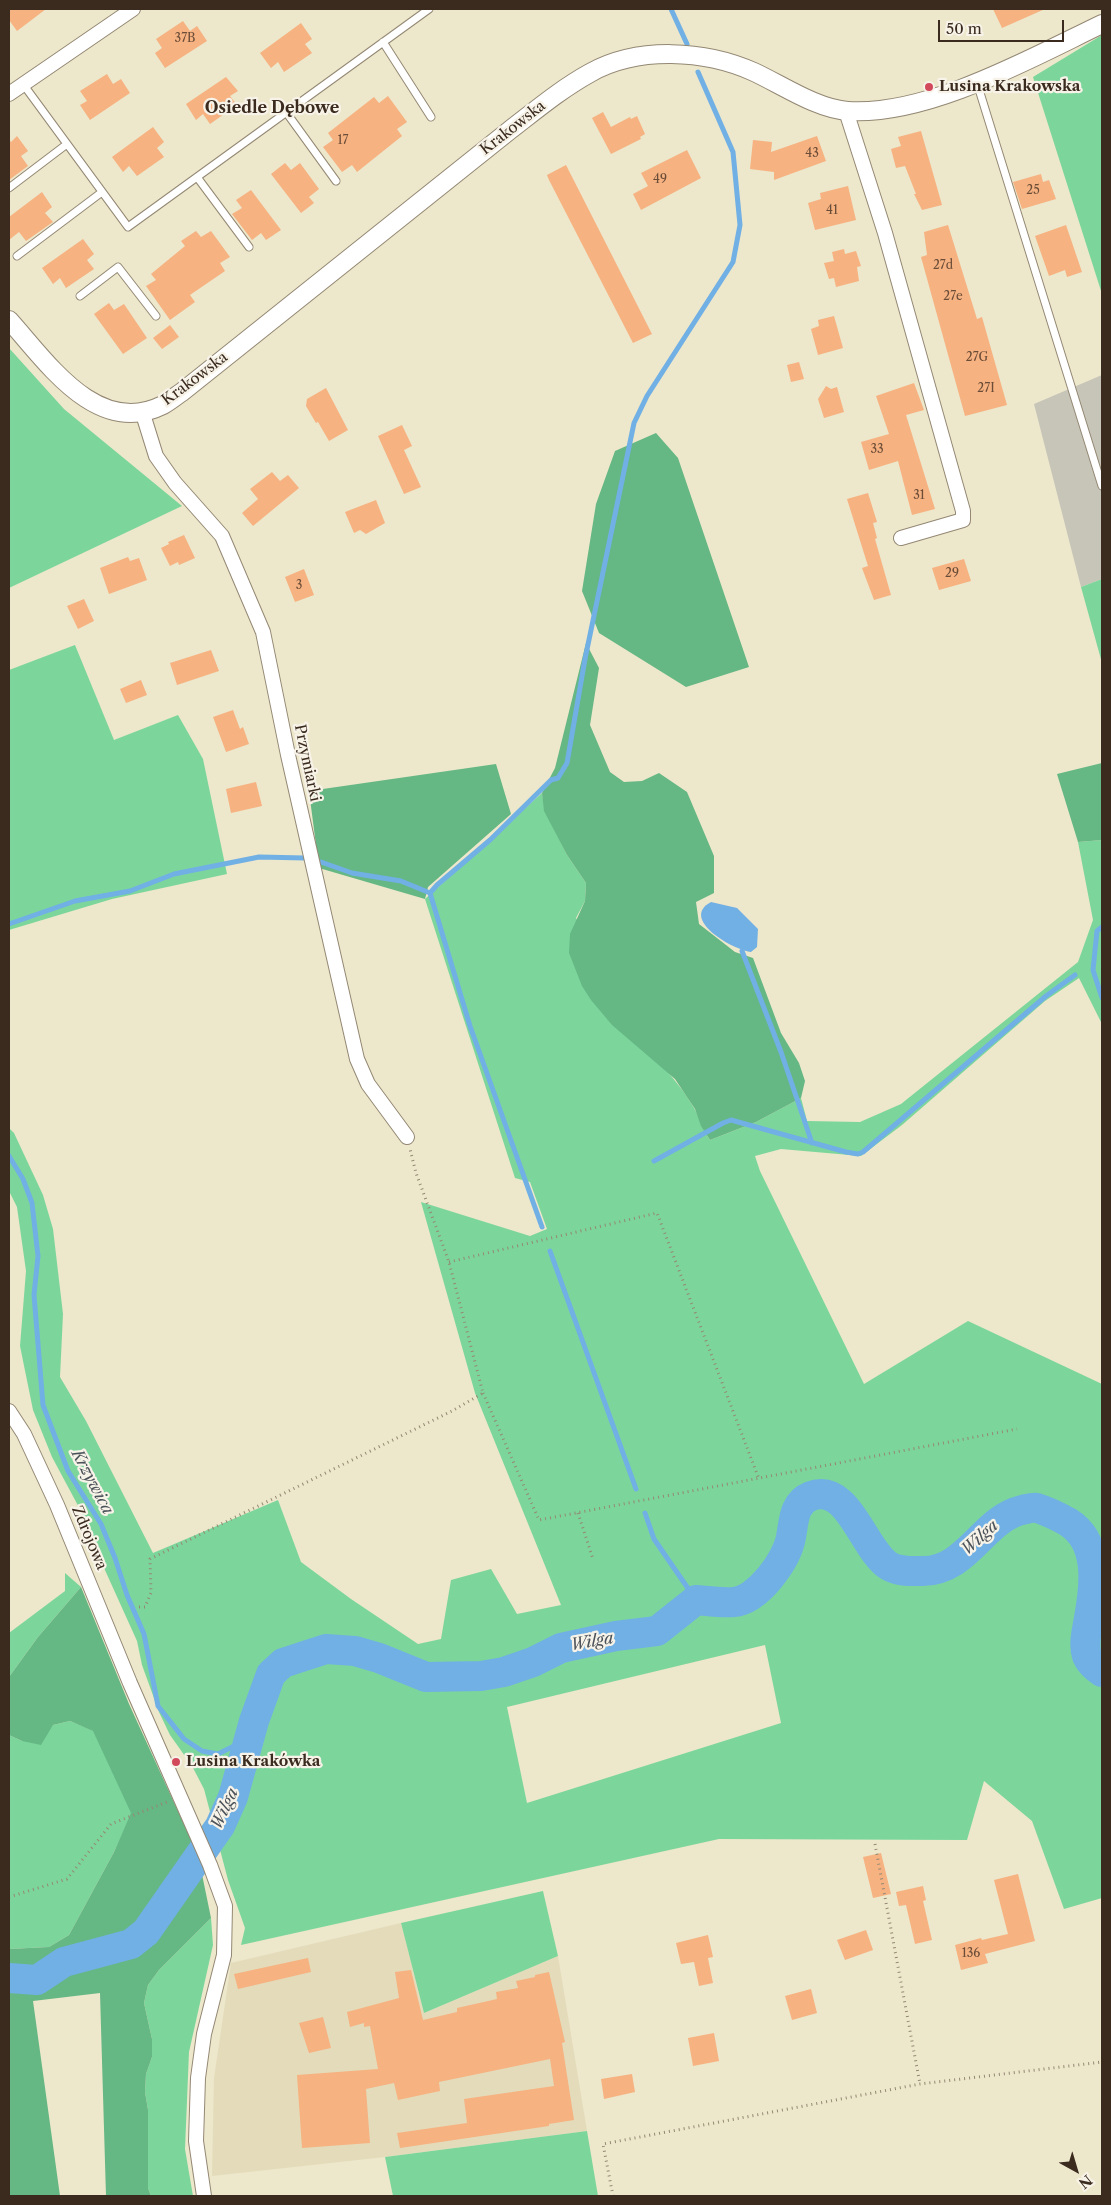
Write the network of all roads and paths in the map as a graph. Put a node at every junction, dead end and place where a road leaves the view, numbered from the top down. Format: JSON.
{"nodes":[{"id":1,"x":134,"y":9,"type":"edge"},
{"id":2,"x":429,"y":9,"type":"edge"},
{"id":3,"x":1102,"y":24,"type":"edge"},
{"id":4,"x":383,"y":42,"type":"junction"},
{"id":5,"x":977,"y":82,"type":"junction"},
{"id":6,"x":23,"y":84,"type":"junction"},
{"id":7,"x":9,"y":94,"type":"edge"},
{"id":8,"x":846,"y":111,"type":"junction"},
{"id":9,"x":286,"y":112,"type":"junction"},
{"id":10,"x":431,"y":116,"type":"dead end"},
{"id":11,"x":67,"y":144,"type":"junction"},
{"id":12,"x":197,"y":177,"type":"junction"},
{"id":13,"x":336,"y":181,"type":"dead end"},
{"id":14,"x":9,"y":188,"type":"edge"},
{"id":15,"x":102,"y":192,"type":"junction"},
{"id":16,"x":249,"y":247,"type":"dead end"},
{"id":17,"x":17,"y":256,"type":"dead end"},
{"id":18,"x":80,"y":296,"type":"dead end"},
{"id":19,"x":156,"y":316,"type":"dead end"},
{"id":20,"x":9,"y":320,"type":"edge"},
{"id":21,"x":142,"y":411,"type":"junction"},
{"id":22,"x":1102,"y":486,"type":"edge"},
{"id":23,"x":901,"y":538,"type":"dead end"},
{"id":24,"x":407,"y":1137,"type":"joint"},
{"id":25,"x":449,"y":1262,"type":"junction"},
{"id":26,"x":483,"y":1393,"type":"junction"},
{"id":27,"x":9,"y":1411,"type":"edge"},
{"id":28,"x":1016,"y":1429,"type":"dead end"},
{"id":29,"x":759,"y":1479,"type":"junction"},
{"id":30,"x":578,"y":1513,"type":"junction"},
{"id":31,"x":593,"y":1559,"type":"dead end"},
{"id":32,"x":139,"y":1607,"type":"dead end"},
{"id":33,"x":181,"y":1796,"type":"junction"},
{"id":34,"x":875,"y":1844,"type":"dead end"},
{"id":35,"x":9,"y":1897,"type":"edge"},
{"id":36,"x":1102,"y":2062,"type":"edge"},
{"id":37,"x":920,"y":2084,"type":"junction"},
{"id":38,"x":204,"y":2196,"type":"edge"},
{"id":39,"x":613,"y":2196,"type":"edge"}],
"edges":[{"from":1,"to":6,"type":"street"},
{"from":2,"to":4,"type":"lane"},
{"from":3,"to":5,"type":"street","name":"Krakowska"},
{"from":4,"to":9,"type":"lane"},
{"from":4,"to":10,"type":"lane"},
{"from":5,"to":8,"type":"street","name":"Krakowska"},
{"from":5,"to":22,"type":"lane"},
{"from":6,"to":7,"type":"street"},
{"from":6,"to":11,"type":"lane"},
{"from":8,"to":21,"type":"street","name":"Krakowska"},
{"from":8,"to":23,"type":"street"},
{"from":9,"to":12,"type":"lane"},
{"from":9,"to":13,"type":"lane"},
{"from":11,"to":14,"type":"lane"},
{"from":11,"to":15,"type":"lane"},
{"from":12,"to":15,"type":"lane"},
{"from":12,"to":16,"type":"lane"},
{"from":15,"to":17,"type":"lane"},
{"from":18,"to":19,"type":"lane"},
{"from":20,"to":21,"type":"street","name":"Krakowska"},
{"from":21,"to":24,"type":"street","name":"Przymiarki"},
{"from":24,"to":25,"type":"path"},
{"from":25,"to":26,"type":"path"},
{"from":25,"to":29,"type":"path"},
{"from":26,"to":30,"type":"path"},
{"from":26,"to":32,"type":"path"},
{"from":27,"to":33,"type":"street","name":"Zdrojowa"},
{"from":28,"to":29,"type":"path"},
{"from":29,"to":30,"type":"path"},
{"from":30,"to":31,"type":"path"},
{"from":33,"to":35,"type":"path"},
{"from":33,"to":38,"type":"street","name":"Zdrojowa"},
{"from":34,"to":37,"type":"path"},
{"from":36,"to":37,"type":"path"},
{"from":37,"to":39,"type":"path"}]}
